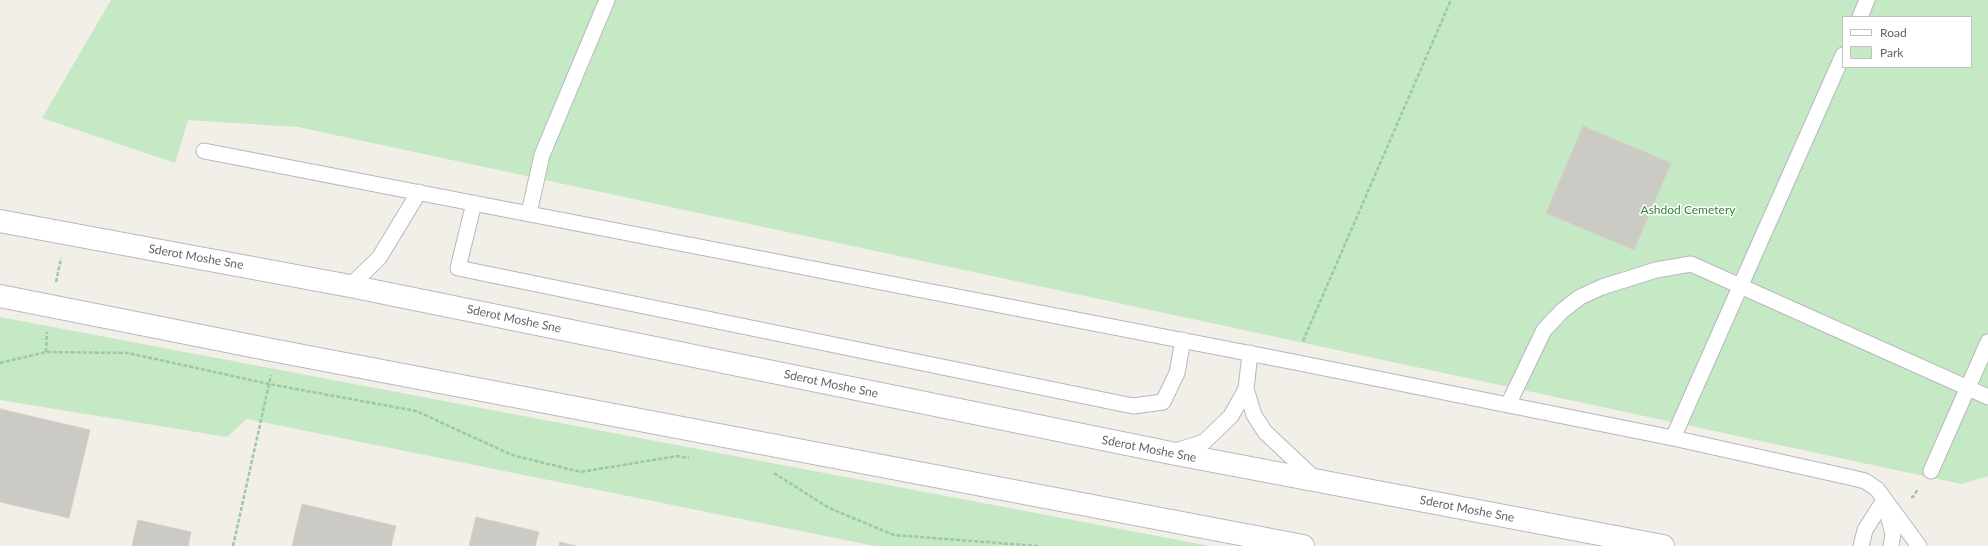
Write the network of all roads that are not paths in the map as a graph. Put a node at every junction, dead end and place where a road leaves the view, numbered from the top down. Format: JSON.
{"nodes":[{"id":1,"x":607,"y":0,"type":"edge"},
{"id":2,"x":1867,"y":0,"type":"edge"},
{"id":3,"x":1860,"y":16,"type":"edge"},
{"id":4,"x":1842,"y":57,"type":"edge"},
{"id":5,"x":204,"y":151,"type":"dead end"},
{"id":6,"x":419,"y":192,"type":"junction"},
{"id":7,"x":474,"y":203,"type":"junction"},
{"id":8,"x":529,"y":213,"type":"junction"},
{"id":9,"x":0,"y":221,"type":"edge"},
{"id":10,"x":350,"y":286,"type":"junction"},
{"id":11,"x":1741,"y":286,"type":"junction"},
{"id":12,"x":0,"y":296,"type":"edge"},
{"id":13,"x":1183,"y":340,"type":"junction"},
{"id":14,"x":1988,"y":342,"type":"edge"},
{"id":15,"x":1250,"y":353,"type":"junction"},
{"id":16,"x":1968,"y":388,"type":"junction"},
{"id":17,"x":1246,"y":389,"type":"junction"},
{"id":18,"x":1988,"y":397,"type":"edge"},
{"id":19,"x":1508,"y":405,"type":"junction"},
{"id":20,"x":1673,"y":438,"type":"junction"},
{"id":21,"x":1171,"y":453,"type":"junction"},
{"id":22,"x":1931,"y":471,"type":"road end"},
{"id":23,"x":1318,"y":482,"type":"junction"},
{"id":24,"x":1884,"y":500,"type":"junction"},
{"id":25,"x":1303,"y":546,"type":"edge"},
{"id":26,"x":1663,"y":546,"type":"edge"},
{"id":27,"x":1861,"y":546,"type":"edge"},
{"id":28,"x":1891,"y":546,"type":"edge"},
{"id":29,"x":1919,"y":546,"type":"edge"}],
"edges":[{"from":1,"to":8,"type":"lane"},
{"from":2,"to":3,"type":"lane"},
{"from":4,"to":11,"type":"lane"},
{"from":5,"to":6,"type":"lane"},
{"from":6,"to":7,"type":"lane"},
{"from":6,"to":10,"type":"lane"},
{"from":7,"to":8,"type":"lane"},
{"from":7,"to":13,"type":"lane"},
{"from":8,"to":13,"type":"lane"},
{"from":9,"to":10,"type":"main road","name":"Sderot Moshe Sne"},
{"from":10,"to":21,"type":"main road","name":"Sderot Moshe Sne"},
{"from":11,"to":16,"type":"lane"},
{"from":11,"to":19,"type":"lane"},
{"from":11,"to":20,"type":"lane"},
{"from":12,"to":25,"type":"main road"},
{"from":13,"to":15,"type":"lane"},
{"from":14,"to":16,"type":"lane"},
{"from":15,"to":17,"type":"lane"},
{"from":15,"to":19,"type":"lane"},
{"from":16,"to":18,"type":"lane"},
{"from":16,"to":22,"type":"lane"},
{"from":17,"to":21,"type":"lane"},
{"from":17,"to":23,"type":"lane"},
{"from":19,"to":20,"type":"lane"},
{"from":20,"to":24,"type":"lane"},
{"from":21,"to":23,"type":"main road","name":"Sderot Moshe Sne"},
{"from":23,"to":26,"type":"main road","name":"Sderot Moshe Sne"},
{"from":24,"to":27,"type":"lane"},
{"from":24,"to":28,"type":"lane"},
{"from":24,"to":29,"type":"lane"}]}
